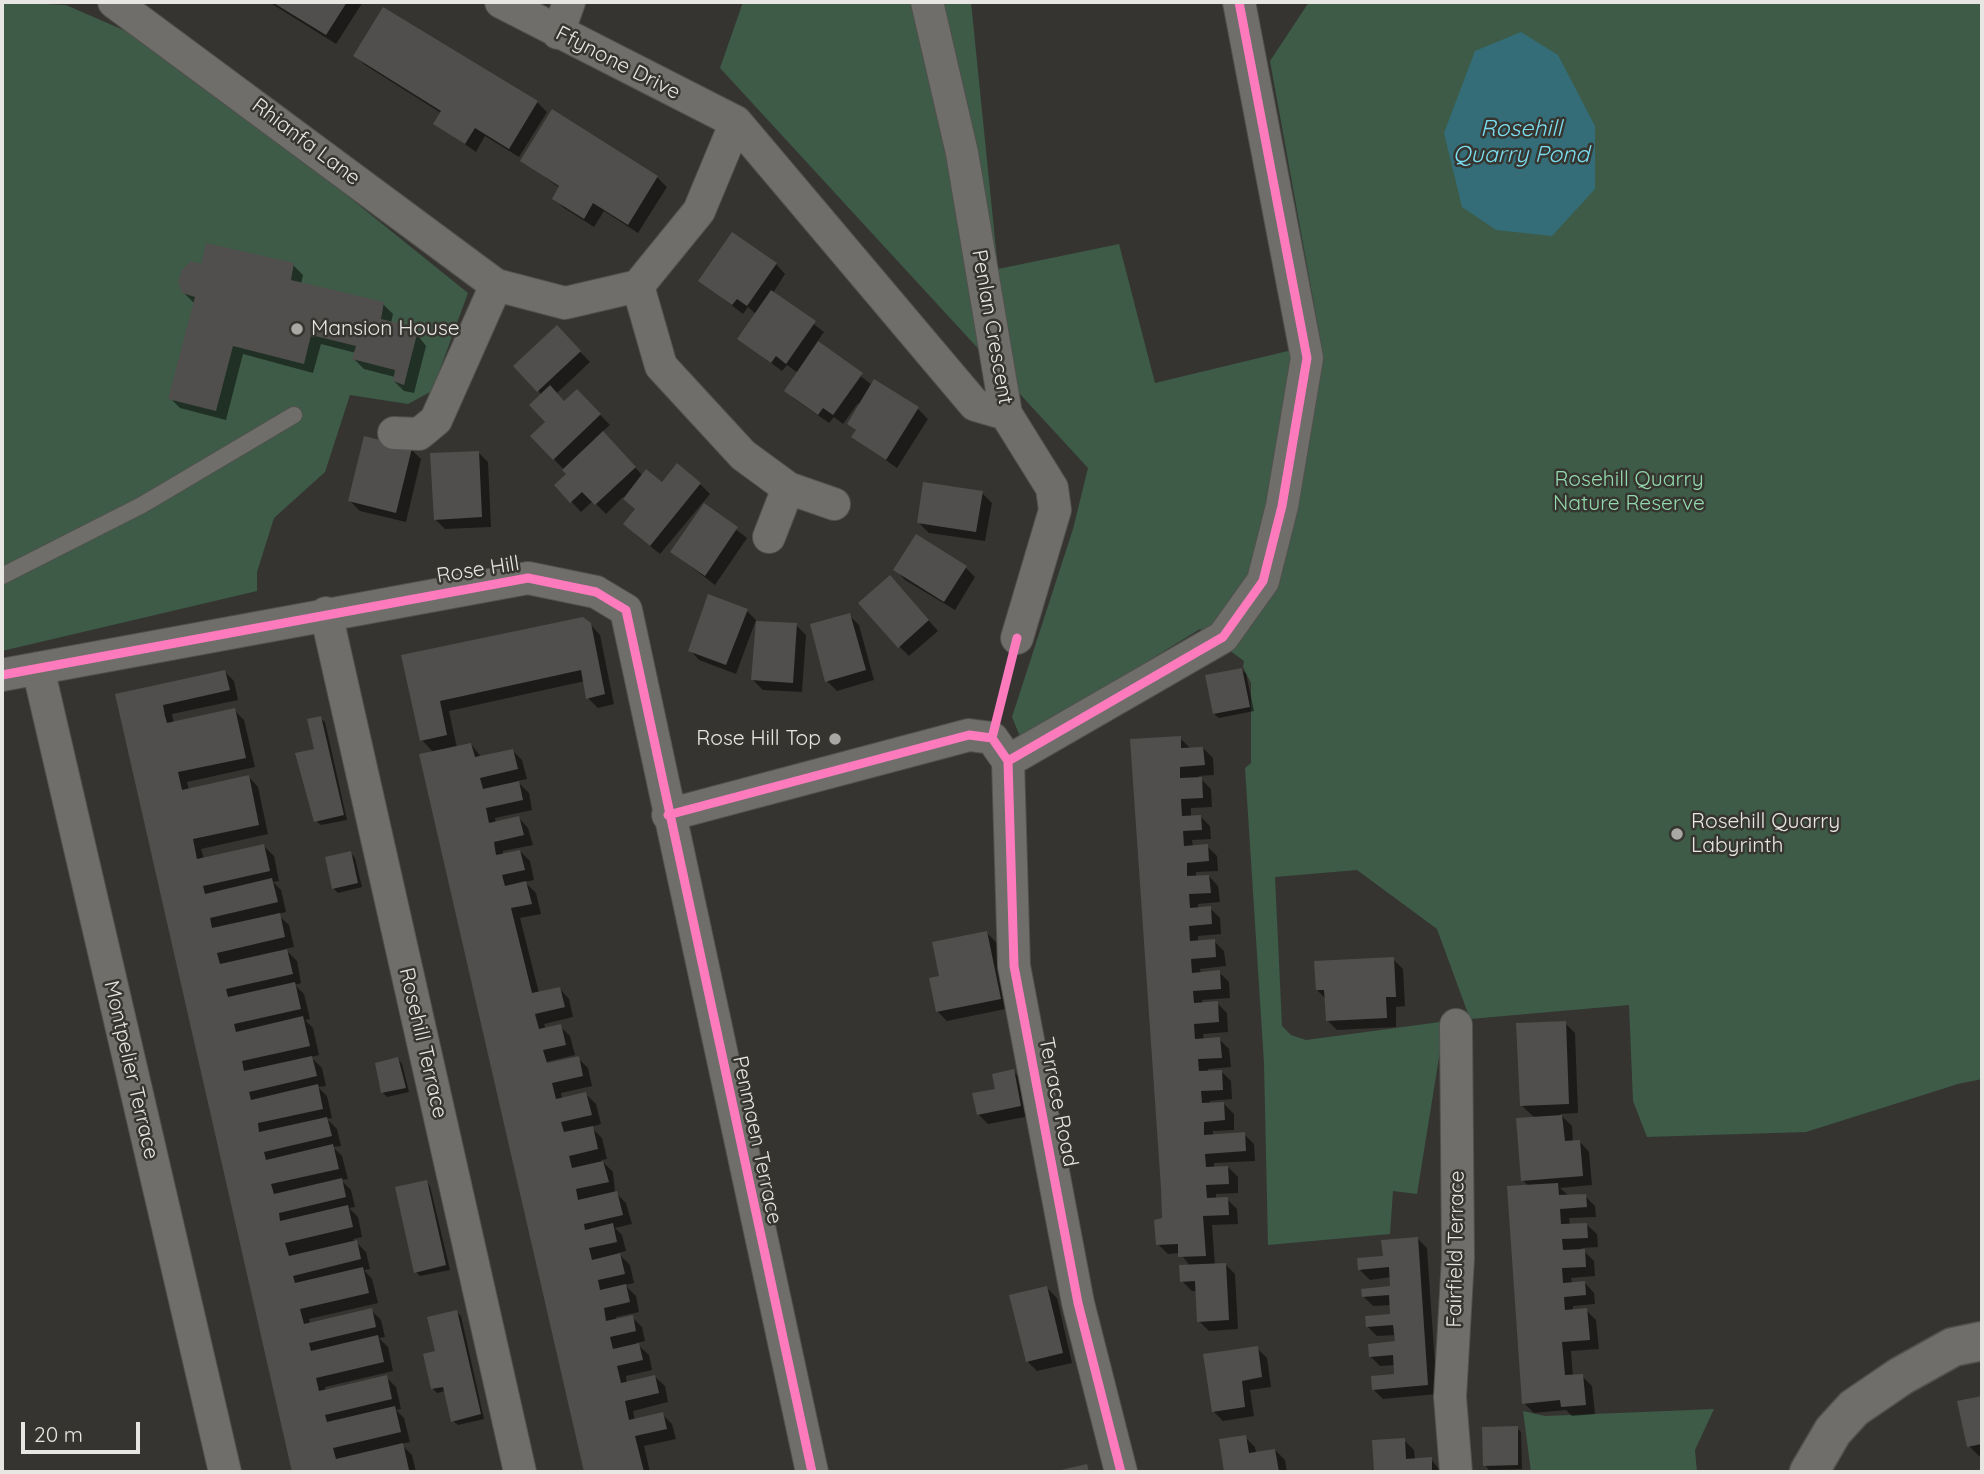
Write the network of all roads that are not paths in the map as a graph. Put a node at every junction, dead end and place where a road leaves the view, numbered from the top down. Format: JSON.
{"nodes":[{"id":1,"x":114,"y":2,"type":"edge"},
{"id":2,"x":501,"y":2,"type":"edge"},
{"id":3,"x":569,"y":2,"type":"edge"},
{"id":4,"x":927,"y":2,"type":"edge"},
{"id":5,"x":1239,"y":2,"type":"edge"},
{"id":6,"x":558,"y":33,"type":"junction"},
{"id":7,"x":736,"y":122,"type":"junction"},
{"id":8,"x":496,"y":285,"type":"junction"},
{"id":9,"x":638,"y":286,"type":"junction"},
{"id":10,"x":1006,"y":414,"type":"junction"},
{"id":11,"x":294,"y":415,"type":"dead end"},
{"id":12,"x":394,"y":433,"type":"dead end"},
{"id":13,"x":788,"y":488,"type":"junction"},
{"id":14,"x":834,"y":504,"type":"dead end"},
{"id":15,"x":769,"y":537,"type":"dead end"},
{"id":16,"x":2,"y":576,"type":"edge"},
{"id":17,"x":326,"y":613,"type":"junction"},
{"id":18,"x":1017,"y":638,"type":"dead end"},
{"id":19,"x":38,"y":668,"type":"junction"},
{"id":20,"x":2,"y":675,"type":"edge"},
{"id":21,"x":1000,"y":749,"type":"junction"},
{"id":22,"x":668,"y":815,"type":"junction"},
{"id":23,"x":1456,"y":1025,"type":"dead end"},
{"id":24,"x":1982,"y":1341,"type":"edge"},
{"id":25,"x":225,"y":1472,"type":"edge"},
{"id":26,"x":520,"y":1472,"type":"edge"},
{"id":27,"x":812,"y":1472,"type":"edge"},
{"id":28,"x":1121,"y":1472,"type":"edge"},
{"id":29,"x":1456,"y":1472,"type":"edge"},
{"id":30,"x":1810,"y":1472,"type":"edge"}],
"edges":[{"from":1,"to":8,"type":"street","name":"Rhianfa Lane"},
{"from":2,"to":6,"type":"street","name":"Ffynone Drive"},
{"from":3,"to":6,"type":"street"},
{"from":4,"to":10,"type":"street","name":"Penlan Crescent"},
{"from":5,"to":21,"type":"street"},
{"from":6,"to":7,"type":"street","name":"Ffynone Drive"},
{"from":7,"to":9,"type":"street"},
{"from":7,"to":10,"type":"street"},
{"from":8,"to":9,"type":"street"},
{"from":8,"to":12,"type":"street"},
{"from":9,"to":13,"type":"street"},
{"from":10,"to":18,"type":"street","name":"Penlan Crescent"},
{"from":11,"to":16,"type":"lane"},
{"from":13,"to":14,"type":"street"},
{"from":13,"to":15,"type":"street"},
{"from":17,"to":19,"type":"street","name":"Rose Hill"},
{"from":17,"to":22,"type":"street","name":"Rose Hill"},
{"from":17,"to":26,"type":"street","name":"Rosehill Terrace"},
{"from":19,"to":20,"type":"street","name":"Rose Hill"},
{"from":19,"to":25,"type":"street","name":"Montpelier Terrace"},
{"from":21,"to":22,"type":"street"},
{"from":21,"to":28,"type":"street","name":"Terrace Road"},
{"from":22,"to":27,"type":"street","name":"Penmaen Terrace"},
{"from":23,"to":29,"type":"street","name":"Fairfield Terrace"},
{"from":24,"to":30,"type":"street"}]}
